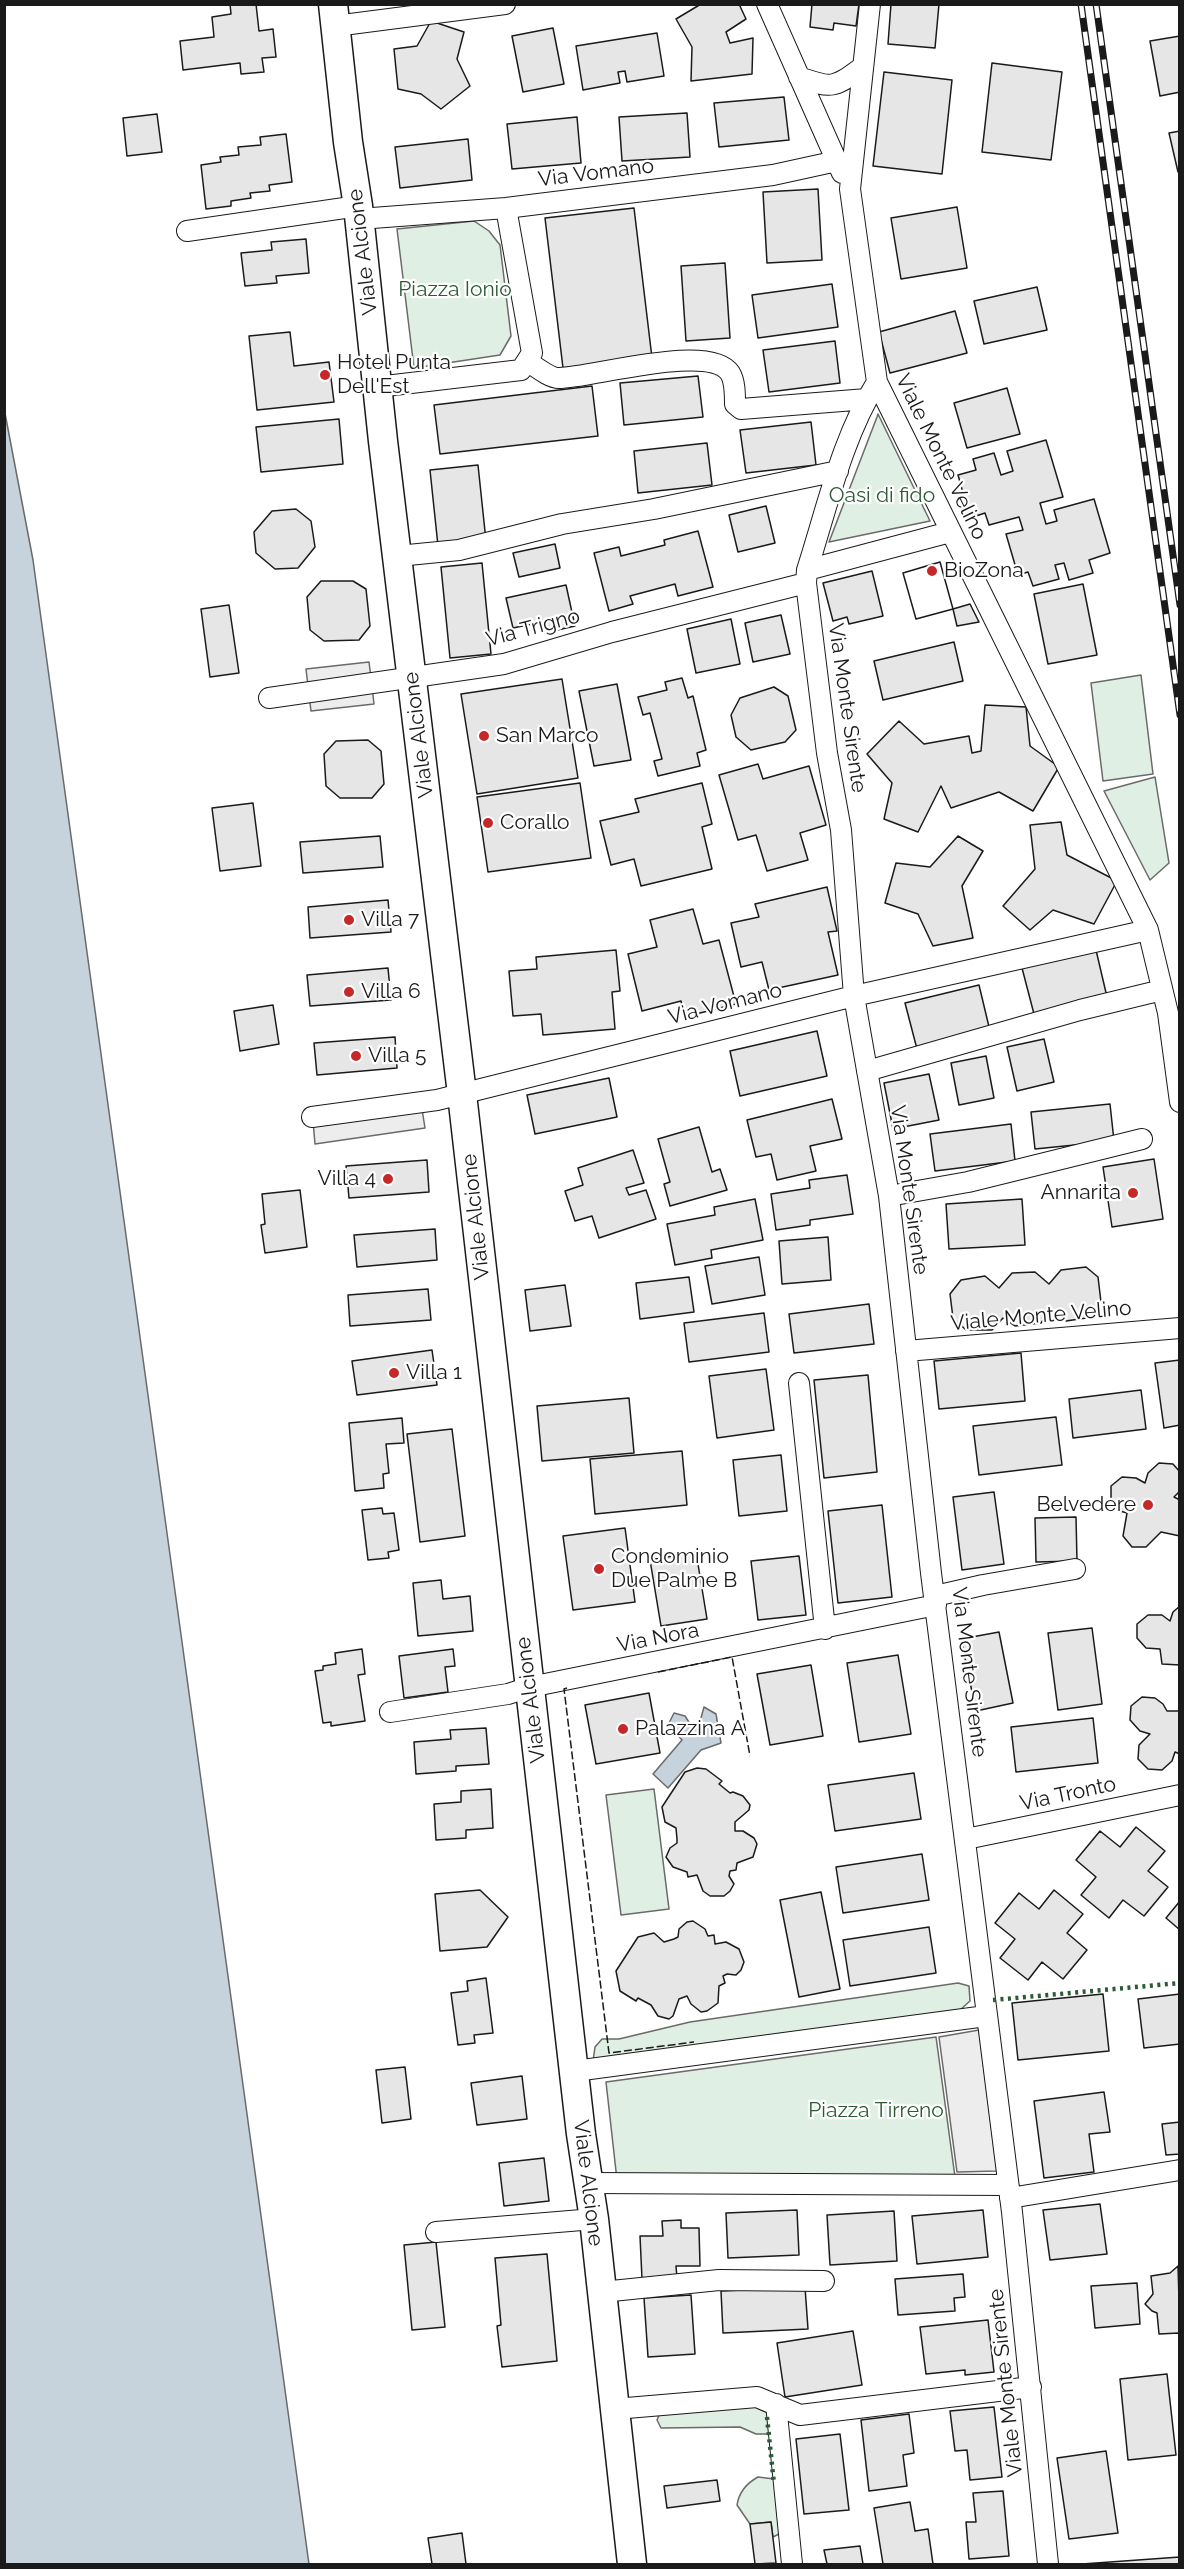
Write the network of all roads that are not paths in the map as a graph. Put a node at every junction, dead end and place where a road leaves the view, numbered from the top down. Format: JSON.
{"nodes":[{"id":1,"x":505,"y":4,"type":"edge"},
{"id":2,"x":767,"y":4,"type":"edge"},
{"id":3,"x":870,"y":4,"type":"edge"},
{"id":4,"x":334,"y":15,"type":"edge"},
{"id":5,"x":861,"y":68,"type":"junction"},
{"id":6,"x":800,"y":77,"type":"junction"},
{"id":7,"x":837,"y":161,"type":"junction"},
{"id":8,"x":850,"y":189,"type":"junction"},
{"id":9,"x":506,"y":208,"type":"junction"},
{"id":10,"x":358,"y":212,"type":"junction"},
{"id":11,"x":187,"y":231,"type":"dead end"},
{"id":12,"x":527,"y":361,"type":"junction"},
{"id":13,"x":377,"y":387,"type":"junction"},
{"id":14,"x":872,"y":390,"type":"junction"},
{"id":15,"x":838,"y":471,"type":"junction"},
{"id":16,"x":950,"y":532,"type":"junction"},
{"id":17,"x":398,"y":556,"type":"junction"},
{"id":18,"x":806,"y":577,"type":"junction"},
{"id":19,"x":412,"y":676,"type":"junction"},
{"id":20,"x":269,"y":698,"type":"dead end"},
{"id":21,"x":1148,"y":930,"type":"junction"},
{"id":22,"x":1162,"y":990,"type":"junction"},
{"id":23,"x":854,"y":996,"type":"junction"},
{"id":24,"x":867,"y":1071,"type":"junction"},
{"id":25,"x":462,"y":1094,"type":"junction"},
{"id":26,"x":1179,"y":1102,"type":"edge"},
{"id":27,"x":312,"y":1117,"type":"dead end"},
{"id":28,"x":1142,"y":1139,"type":"dead end"},
{"id":29,"x":889,"y":1197,"type":"junction"},
{"id":30,"x":1179,"y":1328,"type":"edge"},
{"id":31,"x":906,"y":1351,"type":"junction"},
{"id":32,"x":799,"y":1383,"type":"dead end"},
{"id":33,"x":1074,"y":1569,"type":"dead end"},
{"id":34,"x":936,"y":1605,"type":"junction"},
{"id":35,"x":825,"y":1629,"type":"junction"},
{"id":36,"x":530,"y":1687,"type":"junction"},
{"id":37,"x":390,"y":1712,"type":"dead end"},
{"id":38,"x":1179,"y":1795,"type":"edge"},
{"id":39,"x":966,"y":1839,"type":"junction"},
{"id":40,"x":986,"y":2016,"type":"junction"},
{"id":41,"x":575,"y":2072,"type":"junction"},
{"id":42,"x":1179,"y":2170,"type":"edge"},
{"id":43,"x":589,"y":2183,"type":"junction"},
{"id":44,"x":1009,"y":2191,"type":"junction"},
{"id":45,"x":594,"y":2219,"type":"junction"},
{"id":46,"x":436,"y":2232,"type":"dead end"},
{"id":47,"x":824,"y":2282,"type":"dead end"},
{"id":48,"x":602,"y":2292,"type":"junction"},
{"id":49,"x":1031,"y":2387,"type":"junction"},
{"id":50,"x":776,"y":2404,"type":"junction"},
{"id":51,"x":615,"y":2409,"type":"junction"},
{"id":52,"x":632,"y":2565,"type":"edge"},
{"id":53,"x":792,"y":2565,"type":"edge"},
{"id":54,"x":1048,"y":2565,"type":"edge"}],
"edges":[{"from":1,"to":4,"type":"street","name":"Viale Alcione"},
{"from":2,"to":6,"type":"street"},
{"from":3,"to":5,"type":"street","name":"Viale Monte Velino"},
{"from":4,"to":10,"type":"street","name":"Viale Alcione"},
{"from":5,"to":6,"type":"street"},
{"from":5,"to":8,"type":"street","name":"Viale Monte Velino"},
{"from":6,"to":7,"type":"street"},
{"from":7,"to":8,"type":"street"},
{"from":7,"to":9,"type":"street","name":"Via Vomano"},
{"from":8,"to":14,"type":"street","name":"Viale Monte Velino"},
{"from":9,"to":10,"type":"street","name":"Via Vomano"},
{"from":9,"to":12,"type":"street"},
{"from":10,"to":11,"type":"street","name":"Via Vomano"},
{"from":10,"to":13,"type":"street","name":"Viale Alcione"},
{"from":12,"to":13,"type":"street"},
{"from":12,"to":14,"type":"street"},
{"from":13,"to":17,"type":"street","name":"Viale Alcione"},
{"from":14,"to":15,"type":"street","name":"Via Monte Sirente"},
{"from":14,"to":16,"type":"street","name":"Viale Monte Velino"},
{"from":15,"to":17,"type":"street"},
{"from":15,"to":18,"type":"street","name":"Via Monte Sirente"},
{"from":16,"to":18,"type":"street","name":"Via Trigno"},
{"from":16,"to":21,"type":"street","name":"Viale Monte Velino"},
{"from":17,"to":19,"type":"street","name":"Viale Alcione"},
{"from":18,"to":19,"type":"street","name":"Via Trigno"},
{"from":18,"to":23,"type":"street","name":"Via Monte Sirente"},
{"from":19,"to":20,"type":"street","name":"Via Trigno"},
{"from":19,"to":25,"type":"street","name":"Viale Alcione"},
{"from":21,"to":22,"type":"street","name":"Viale Monte Velino"},
{"from":21,"to":23,"type":"street","name":"Via Vomano"},
{"from":22,"to":24,"type":"street"},
{"from":22,"to":26,"type":"street","name":"Viale Monte Velino"},
{"from":23,"to":24,"type":"street","name":"Via Monte Sirente"},
{"from":23,"to":25,"type":"street","name":"Via Vomano"},
{"from":24,"to":29,"type":"street","name":"Via Monte Sirente"},
{"from":25,"to":27,"type":"street","name":"Via Vomano"},
{"from":25,"to":36,"type":"street","name":"Viale Alcione"},
{"from":28,"to":29,"type":"street"},
{"from":29,"to":31,"type":"street","name":"Via Monte Sirente"},
{"from":30,"to":31,"type":"street","name":"Viale Monte Velino"},
{"from":31,"to":34,"type":"street","name":"Via Monte Sirente"},
{"from":32,"to":35,"type":"street"},
{"from":33,"to":34,"type":"street","name":"Via Nora"},
{"from":34,"to":35,"type":"street","name":"Via Nora"},
{"from":34,"to":39,"type":"street","name":"Via Monte Sirente"},
{"from":35,"to":36,"type":"street","name":"Via Nora"},
{"from":36,"to":37,"type":"street","name":"Via Nora"},
{"from":36,"to":41,"type":"street","name":"Viale Alcione"},
{"from":38,"to":39,"type":"street","name":"Via Tronto"},
{"from":39,"to":40,"type":"street","name":"Via Monte Sirente"},
{"from":40,"to":41,"type":"street"},
{"from":40,"to":44,"type":"street","name":"Viale Monte Sirente"},
{"from":41,"to":43,"type":"street","name":"Viale Alcione"},
{"from":42,"to":44,"type":"street"},
{"from":43,"to":44,"type":"street"},
{"from":43,"to":45,"type":"street","name":"Viale Alcione"},
{"from":44,"to":49,"type":"street","name":"Viale Monte Sirente"},
{"from":45,"to":46,"type":"street"},
{"from":45,"to":48,"type":"street","name":"Viale Alcione"},
{"from":47,"to":48,"type":"street"},
{"from":48,"to":51,"type":"street","name":"Viale Alcione"},
{"from":49,"to":50,"type":"street"},
{"from":49,"to":54,"type":"street","name":"Viale Monte Sirente"},
{"from":50,"to":51,"type":"street"},
{"from":50,"to":53,"type":"street"},
{"from":51,"to":52,"type":"street","name":"Viale Alcione"}]}
